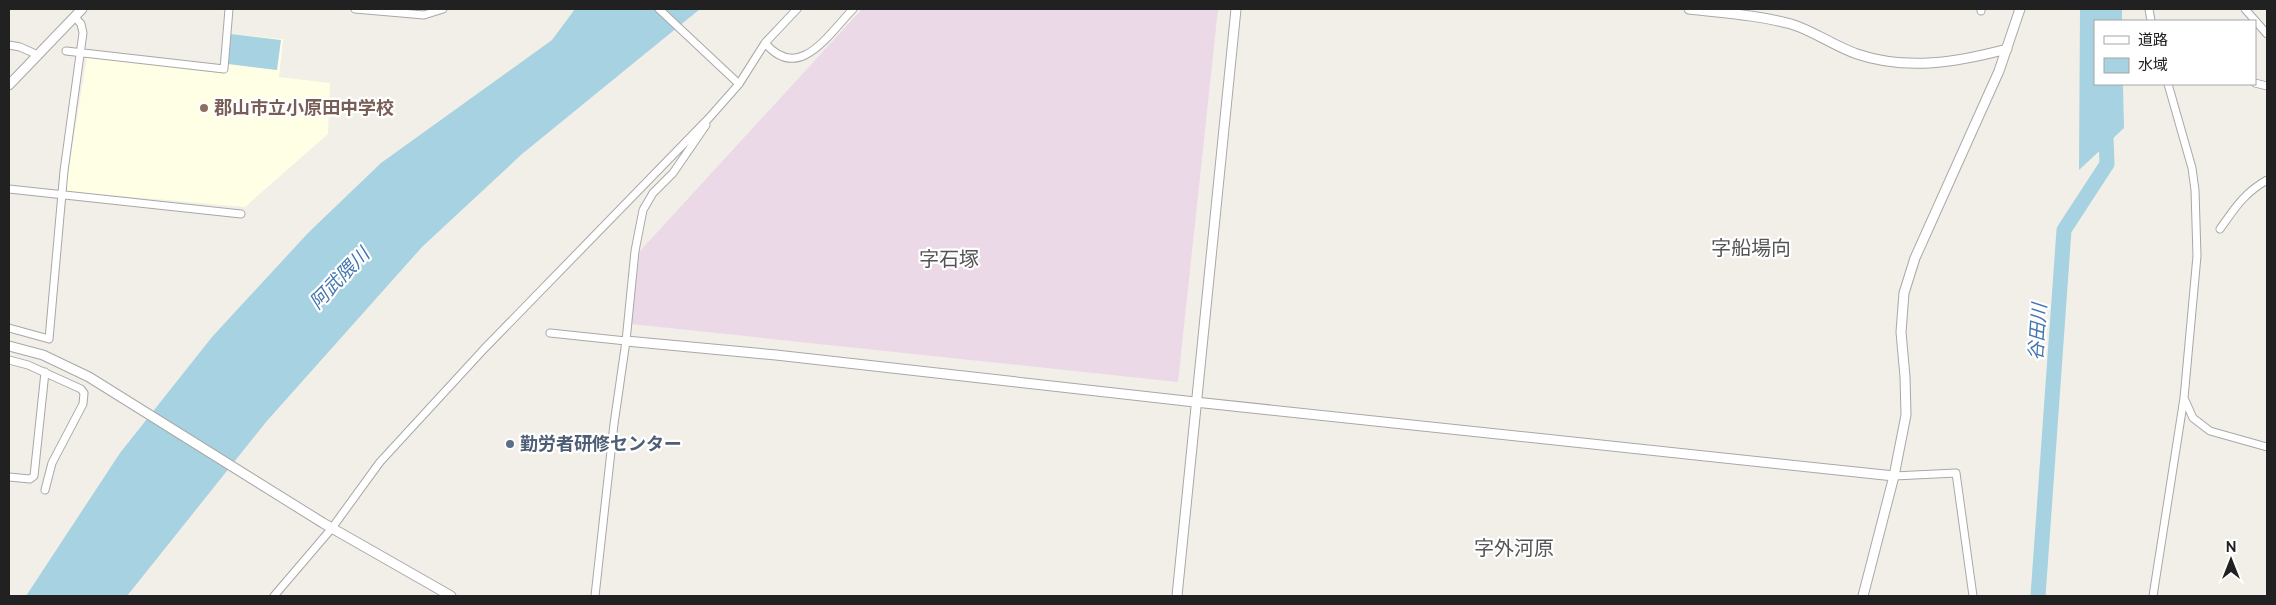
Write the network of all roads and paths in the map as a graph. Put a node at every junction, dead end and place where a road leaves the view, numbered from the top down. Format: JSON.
{"nodes":[{"id":1,"x":82,"y":9,"type":"edge"},
{"id":2,"x":229,"y":9,"type":"edge"},
{"id":3,"x":355,"y":9,"type":"edge"},
{"id":4,"x":443,"y":9,"type":"edge"},
{"id":5,"x":659,"y":9,"type":"edge"},
{"id":6,"x":798,"y":9,"type":"edge"},
{"id":7,"x":853,"y":9,"type":"edge"},
{"id":8,"x":1236,"y":9,"type":"edge"},
{"id":9,"x":1689,"y":9,"type":"edge"},
{"id":10,"x":2020,"y":9,"type":"edge"},
{"id":11,"x":2245,"y":9,"type":"edge"},
{"id":12,"x":371,"y":10,"type":"edge"},
{"id":13,"x":75,"y":17,"type":"junction"},
{"id":14,"x":2255,"y":20,"type":"edge"},
{"id":15,"x":2256,"y":22,"type":"edge"},
{"id":16,"x":2267,"y":34,"type":"edge"},
{"id":17,"x":765,"y":43,"type":"junction"},
{"id":18,"x":9,"y":45,"type":"edge"},
{"id":19,"x":2007,"y":49,"type":"junction"},
{"id":20,"x":66,"y":51,"type":"dead end"},
{"id":21,"x":81,"y":54,"type":"junction"},
{"id":22,"x":38,"y":55,"type":"junction"},
{"id":23,"x":739,"y":84,"type":"junction"},
{"id":24,"x":2168,"y":85,"type":"edge"},
{"id":25,"x":9,"y":86,"type":"edge"},
{"id":26,"x":709,"y":118,"type":"junction"},
{"id":27,"x":2267,"y":180,"type":"edge"},
{"id":28,"x":9,"y":189,"type":"edge"},
{"id":29,"x":63,"y":194,"type":"junction"},
{"id":30,"x":241,"y":214,"type":"dead end"},
{"id":31,"x":2220,"y":229,"type":"dead end"},
{"id":32,"x":9,"y":328,"type":"edge"},
{"id":33,"x":550,"y":334,"type":"dead end"},
{"id":34,"x":626,"y":341,"type":"junction"},
{"id":35,"x":9,"y":346,"type":"edge"},
{"id":36,"x":9,"y":360,"type":"edge"},
{"id":37,"x":45,"y":372,"type":"junction"},
{"id":38,"x":2184,"y":398,"type":"junction"},
{"id":39,"x":1195,"y":402,"type":"junction"},
{"id":40,"x":2267,"y":446,"type":"edge"},
{"id":41,"x":1894,"y":476,"type":"junction"},
{"id":42,"x":9,"y":477,"type":"edge"},
{"id":43,"x":44,"y":490,"type":"dead end"},
{"id":44,"x":328,"y":526,"type":"junction"},
{"id":45,"x":274,"y":596,"type":"edge"},
{"id":46,"x":451,"y":596,"type":"edge"},
{"id":47,"x":595,"y":596,"type":"edge"},
{"id":48,"x":1177,"y":596,"type":"edge"},
{"id":49,"x":1863,"y":596,"type":"edge"},
{"id":50,"x":1972,"y":596,"type":"edge"},
{"id":51,"x":2153,"y":596,"type":"edge"}],
"edges":[{"from":1,"to":13,"type":"street"},
{"from":2,"to":21,"type":"street"},
{"from":3,"to":12,"type":"street"},
{"from":4,"to":12,"type":"street"},
{"from":5,"to":23,"type":"street"},
{"from":6,"to":17,"type":"street"},
{"from":7,"to":17,"type":"street"},
{"from":8,"to":39,"type":"street"},
{"from":9,"to":19,"type":"street"},
{"from":10,"to":19,"type":"street"},
{"from":11,"to":14,"type":"street"},
{"from":13,"to":21,"type":"street"},
{"from":13,"to":22,"type":"street"},
{"from":15,"to":16,"type":"street"},
{"from":17,"to":23,"type":"street"},
{"from":18,"to":22,"type":"street"},
{"from":19,"to":41,"type":"street"},
{"from":20,"to":21,"type":"street"},
{"from":21,"to":29,"type":"street"},
{"from":22,"to":25,"type":"street"},
{"from":23,"to":26,"type":"street"},
{"from":24,"to":38,"type":"street"},
{"from":26,"to":34,"type":"street"},
{"from":26,"to":44,"type":"street"},
{"from":27,"to":31,"type":"street"},
{"from":28,"to":29,"type":"street"},
{"from":29,"to":30,"type":"street"},
{"from":29,"to":32,"type":"street"},
{"from":33,"to":34,"type":"street"},
{"from":34,"to":39,"type":"street"},
{"from":34,"to":47,"type":"street"},
{"from":35,"to":44,"type":"street"},
{"from":36,"to":37,"type":"street"},
{"from":37,"to":42,"type":"street"},
{"from":37,"to":43,"type":"street"},
{"from":38,"to":40,"type":"street"},
{"from":38,"to":51,"type":"street"},
{"from":39,"to":41,"type":"street"},
{"from":39,"to":48,"type":"street"},
{"from":41,"to":49,"type":"street"},
{"from":41,"to":50,"type":"street"},
{"from":44,"to":45,"type":"street"},
{"from":44,"to":46,"type":"street"}]}
